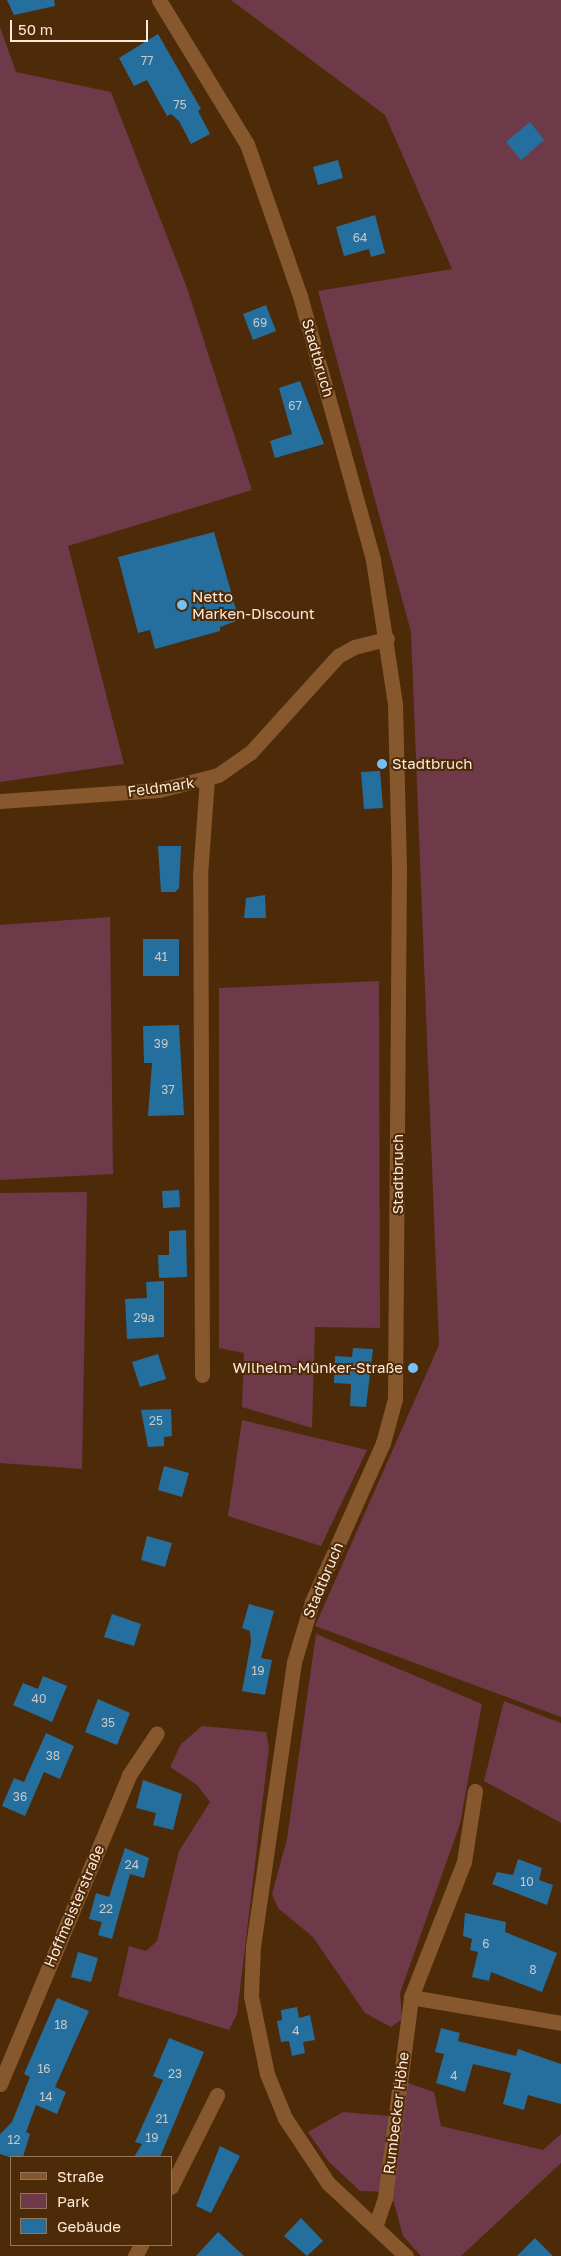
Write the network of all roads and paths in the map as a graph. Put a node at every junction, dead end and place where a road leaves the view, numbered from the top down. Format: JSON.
{"nodes":[{"id":1,"x":160,"y":0,"type":"edge"},
{"id":2,"x":388,"y":639,"type":"junction"},
{"id":3,"x":207,"y":780,"type":"junction"},
{"id":4,"x":0,"y":801,"type":"edge"},
{"id":5,"x":202,"y":1375,"type":"dead end"},
{"id":6,"x":157,"y":1733,"type":"dead end"},
{"id":7,"x":475,"y":1791,"type":"dead end"},
{"id":8,"x":411,"y":1997,"type":"junction"},
{"id":9,"x":561,"y":2023,"type":"edge"},
{"id":10,"x":0,"y":2084,"type":"edge"},
{"id":11,"x":216,"y":2095,"type":"dead end"},
{"id":12,"x":172,"y":2184,"type":"edge"},
{"id":13,"x":375,"y":2227,"type":"junction"},
{"id":14,"x":406,"y":2256,"type":"edge"}],
"edges":[{"from":1,"to":2,"type":"street","name":"Stadtbruch"},
{"from":2,"to":3,"type":"street","name":"Feldmark"},
{"from":2,"to":13,"type":"street","name":"Stadtbruch"},
{"from":3,"to":4,"type":"street","name":"Feldmark"},
{"from":3,"to":5,"type":"street"},
{"from":6,"to":10,"type":"street","name":"Hoffmeisterstraße"},
{"from":7,"to":8,"type":"street","name":"Rumbecker Höhe"},
{"from":8,"to":9,"type":"street"},
{"from":8,"to":13,"type":"street","name":"Rumbecker Höhe"},
{"from":11,"to":12,"type":"street"},
{"from":13,"to":14,"type":"street","name":"Stadtbruch"}]}
